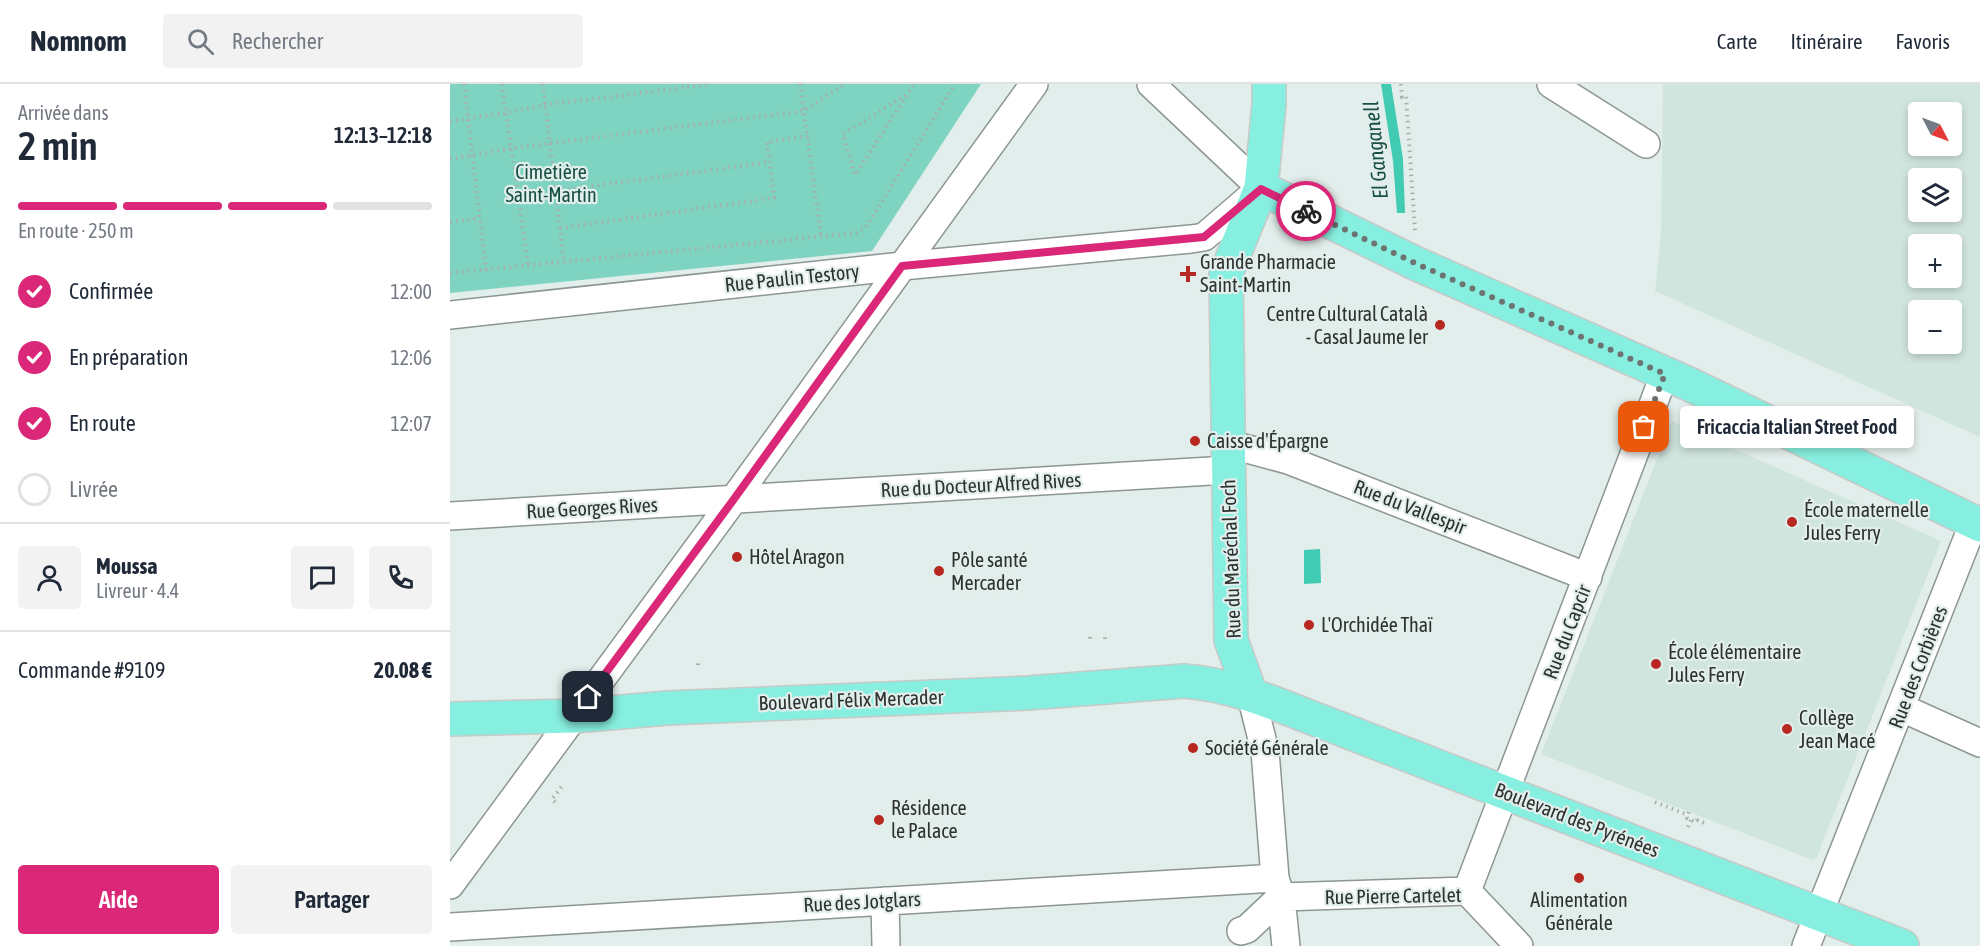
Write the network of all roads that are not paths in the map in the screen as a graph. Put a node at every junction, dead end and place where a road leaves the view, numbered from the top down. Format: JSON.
{"nodes":[{"id":1,"x":1034,"y":84,"type":"edge"},
{"id":2,"x":1151,"y":84,"type":"edge"},
{"id":3,"x":1551,"y":84,"type":"edge"},
{"id":4,"x":1269,"y":94,"type":"edge"},
{"id":5,"x":1646,"y":144,"type":"dead end"},
{"id":6,"x":1261,"y":189,"type":"junction"},
{"id":7,"x":902,"y":266,"type":"junction"},
{"id":8,"x":450,"y":315,"type":"edge"},
{"id":9,"x":1665,"y":374,"type":"junction"},
{"id":10,"x":1229,"y":457,"type":"junction"},
{"id":11,"x":734,"y":499,"type":"junction"},
{"id":12,"x":450,"y":516,"type":"edge"},
{"id":13,"x":1977,"y":524,"type":"edge"},
{"id":14,"x":1588,"y":577,"type":"junction"},
{"id":15,"x":1251,"y":695,"type":"junction"},
{"id":16,"x":1902,"y":708,"type":"junction"},
{"id":17,"x":574,"y":716,"type":"junction"},
{"id":18,"x":450,"y":719,"type":"edge"},
{"id":19,"x":1980,"y":743,"type":"edge"},
{"id":20,"x":1506,"y":793,"type":"junction"},
{"id":21,"x":450,"y":885,"type":"edge"},
{"id":22,"x":1278,"y":888,"type":"junction"},
{"id":23,"x":1467,"y":891,"type":"junction"},
{"id":24,"x":885,"y":901,"type":"junction"},
{"id":25,"x":1820,"y":914,"type":"junction"},
{"id":26,"x":450,"y":927,"type":"edge"},
{"id":27,"x":1235,"y":932,"type":"dead end"},
{"id":28,"x":886,"y":946,"type":"edge"},
{"id":29,"x":1287,"y":946,"type":"edge"},
{"id":30,"x":1520,"y":946,"type":"edge"},
{"id":31,"x":1806,"y":946,"type":"edge"},
{"id":32,"x":1902,"y":946,"type":"edge"}],
"edges":[{"from":1,"to":7,"type":"street"},
{"from":2,"to":6,"type":"street"},
{"from":3,"to":5,"type":"street"},
{"from":4,"to":6,"type":"main road"},
{"from":6,"to":7,"type":"street","name":"Rue Paulin Testory"},
{"from":6,"to":9,"type":"main road"},
{"from":6,"to":10,"type":"main road","name":"Rue du Maréchal Foch"},
{"from":7,"to":8,"type":"street","name":"Rue Paulin Testory"},
{"from":7,"to":11,"type":"street"},
{"from":9,"to":13,"type":"main road"},
{"from":9,"to":14,"type":"street","name":"Rue du Capcir"},
{"from":10,"to":11,"type":"street","name":"Rue du Docteur Alfred Rives"},
{"from":10,"to":14,"type":"street","name":"Rue du Vallespir"},
{"from":10,"to":15,"type":"main road","name":"Rue du Maréchal Foch"},
{"from":11,"to":12,"type":"street","name":"Rue Georges Rives"},
{"from":11,"to":17,"type":"street"},
{"from":13,"to":16,"type":"street","name":"Rue des Corbières"},
{"from":14,"to":20,"type":"street","name":"Rue du Capcir"},
{"from":15,"to":17,"type":"main road","name":"Boulevard Félix Mercader"},
{"from":15,"to":20,"type":"main road","name":"Boulevard des Pyrénées"},
{"from":15,"to":22,"type":"street","name":"Rue du Maréchal Foch"},
{"from":16,"to":19,"type":"street"},
{"from":16,"to":25,"type":"street","name":"Rue des Corbières"},
{"from":17,"to":18,"type":"main road","name":"Boulevard Félix Mercader"},
{"from":17,"to":21,"type":"street"},
{"from":20,"to":23,"type":"street","name":"Rue du Capcir"},
{"from":20,"to":25,"type":"main road","name":"Boulevard des Pyrénées"},
{"from":22,"to":23,"type":"street","name":"Rue Pierre Cartelet"},
{"from":22,"to":24,"type":"street","name":"Rue des Jotglars"},
{"from":22,"to":27,"type":"street"},
{"from":22,"to":29,"type":"street","name":"Rue du Maréchal Foch"},
{"from":23,"to":30,"type":"street","name":"Rue Pierre Cartelet"},
{"from":24,"to":26,"type":"street","name":"Rue des Jotglars"},
{"from":24,"to":28,"type":"street"},
{"from":25,"to":31,"type":"street","name":"Rue des Corbières"},
{"from":25,"to":32,"type":"main road","name":"Boulevard des Pyrénées"}]}
